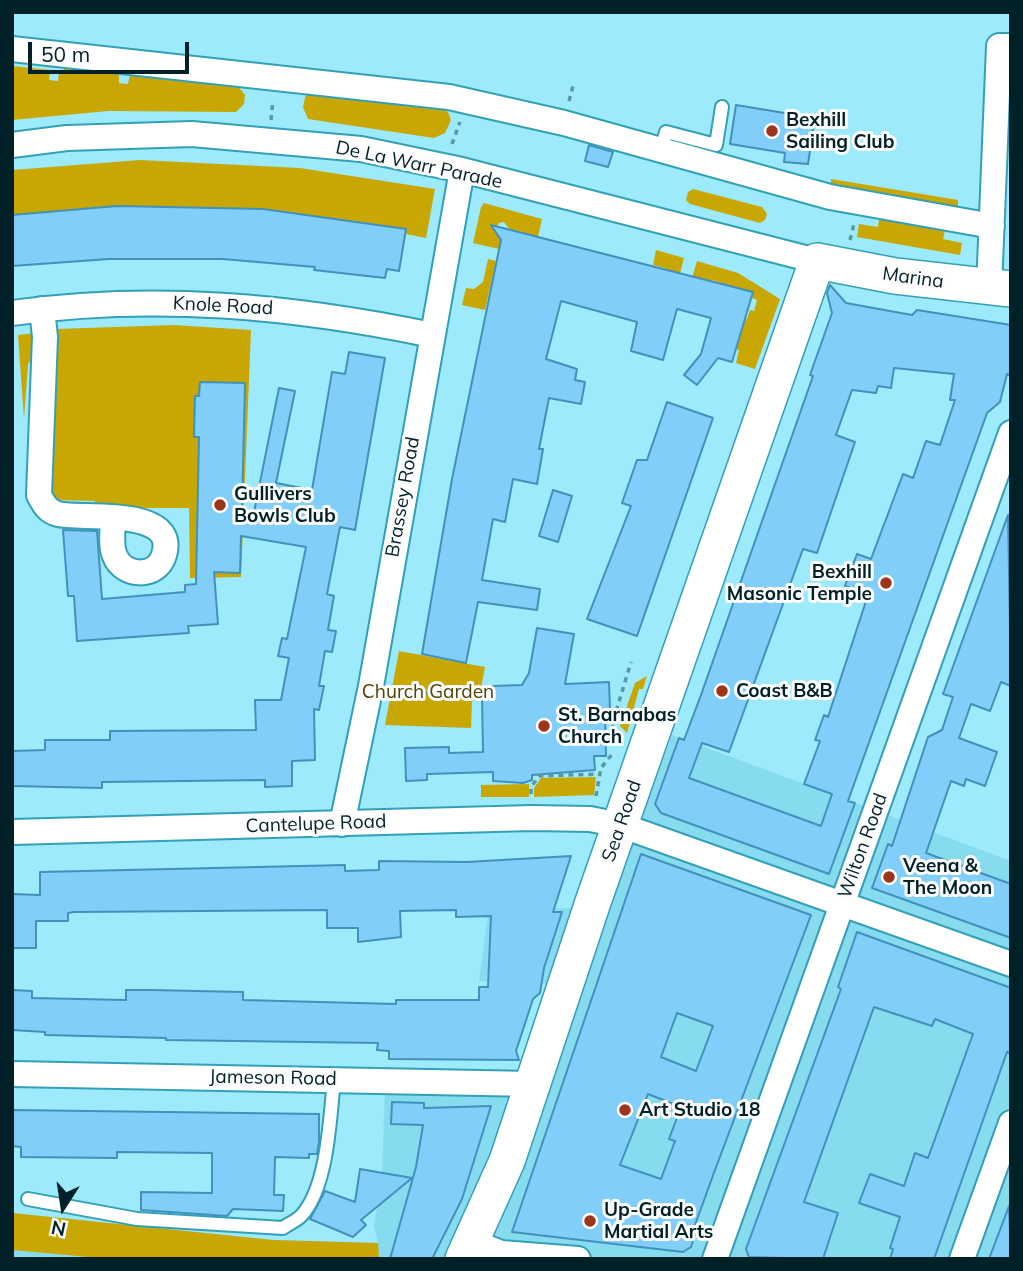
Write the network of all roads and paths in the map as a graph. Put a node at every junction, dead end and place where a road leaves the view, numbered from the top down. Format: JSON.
{"nodes":[{"id":1,"x":1011,"y":46,"type":"edge"},
{"id":2,"x":12,"y":49,"type":"edge"},
{"id":3,"x":275,"y":77,"type":"junction"},
{"id":4,"x":467,"y":101,"type":"junction"},
{"id":5,"x":722,"y":107,"type":"dead end"},
{"id":6,"x":270,"y":140,"type":"junction"},
{"id":7,"x":12,"y":145,"type":"edge"},
{"id":8,"x":661,"y":149,"type":"junction"},
{"id":9,"x":454,"y":168,"type":"junction"},
{"id":10,"x":859,"y":202,"type":"junction"},
{"id":11,"x":992,"y":226,"type":"junction"},
{"id":12,"x":830,"y":264,"type":"junction"},
{"id":13,"x":1000,"y":289,"type":"edge"},
{"id":14,"x":42,"y":309,"type":"junction"},
{"id":15,"x":12,"y":313,"type":"edge"},
{"id":16,"x":432,"y":335,"type":"junction"},
{"id":17,"x":1011,"y":433,"type":"edge"},
{"id":18,"x":113,"y":518,"type":"dead end"},
{"id":19,"x":632,"y":662,"type":"dead end"},
{"id":20,"x":371,"y":686,"type":"junction"},
{"id":21,"x":481,"y":692,"type":"dead end"},
{"id":22,"x":600,"y":774,"type":"junction"},
{"id":23,"x":532,"y":818,"type":"junction"},
{"id":24,"x":605,"y":822,"type":"junction"},
{"id":25,"x":342,"y":824,"type":"junction"},
{"id":26,"x":12,"y":832,"type":"edge"},
{"id":27,"x":843,"y":902,"type":"junction"},
{"id":28,"x":1011,"y":964,"type":"edge"},
{"id":29,"x":12,"y":1074,"type":"edge"},
{"id":30,"x":334,"y":1079,"type":"junction"},
{"id":31,"x":533,"y":1084,"type":"junction"},
{"id":32,"x":1011,"y":1123,"type":"edge"},
{"id":33,"x":28,"y":1199,"type":"dead end"},
{"id":34,"x":468,"y":1250,"type":"edge"},
{"id":35,"x":578,"y":1259,"type":"edge"},
{"id":36,"x":715,"y":1259,"type":"edge"},
{"id":37,"x":962,"y":1259,"type":"edge"}],
"edges":[{"from":1,"to":11,"type":"street"},
{"from":2,"to":3,"type":"street"},
{"from":3,"to":4,"type":"street"},
{"from":3,"to":6,"type":"path"},
{"from":4,"to":8,"type":"street"},
{"from":4,"to":9,"type":"path"},
{"from":5,"to":8,"type":"lane"},
{"from":6,"to":7,"type":"street","name":"De La Warr Parade"},
{"from":6,"to":9,"type":"street","name":"De La Warr Parade"},
{"from":8,"to":10,"type":"street"},
{"from":9,"to":12,"type":"street","name":"De La Warr Parade"},
{"from":9,"to":16,"type":"street","name":"Brassey Road"},
{"from":10,"to":11,"type":"street"},
{"from":10,"to":12,"type":"path"},
{"from":11,"to":13,"type":"street"},
{"from":12,"to":13,"type":"main road","name":"Marina"},
{"from":12,"to":24,"type":"main road","name":"Sea Road"},
{"from":14,"to":15,"type":"street","name":"Knole Road"},
{"from":14,"to":16,"type":"street","name":"Knole Road"},
{"from":14,"to":18,"type":"street"},
{"from":16,"to":20,"type":"street","name":"Brassey Road"},
{"from":17,"to":27,"type":"street","name":"Wilton Road"},
{"from":19,"to":22,"type":"path"},
{"from":20,"to":21,"type":"path"},
{"from":20,"to":25,"type":"street","name":"Brassey Road"},
{"from":22,"to":23,"type":"path"},
{"from":22,"to":24,"type":"path"},
{"from":23,"to":24,"type":"street","name":"Cantelupe Road"},
{"from":23,"to":25,"type":"street","name":"Cantelupe Road"},
{"from":24,"to":27,"type":"street","name":"Cantelupe Road"},
{"from":24,"to":31,"type":"main road","name":"Sea Road"},
{"from":25,"to":26,"type":"street","name":"Cantelupe Road"},
{"from":27,"to":28,"type":"street","name":"Cantelupe Road"},
{"from":27,"to":36,"type":"street","name":"Wilton Road"},
{"from":29,"to":30,"type":"street","name":"Jameson Road"},
{"from":30,"to":31,"type":"street","name":"Jameson Road"},
{"from":30,"to":33,"type":"lane"},
{"from":31,"to":34,"type":"main road","name":"Sea Road"},
{"from":32,"to":37,"type":"street"},
{"from":34,"to":35,"type":"street"}]}
